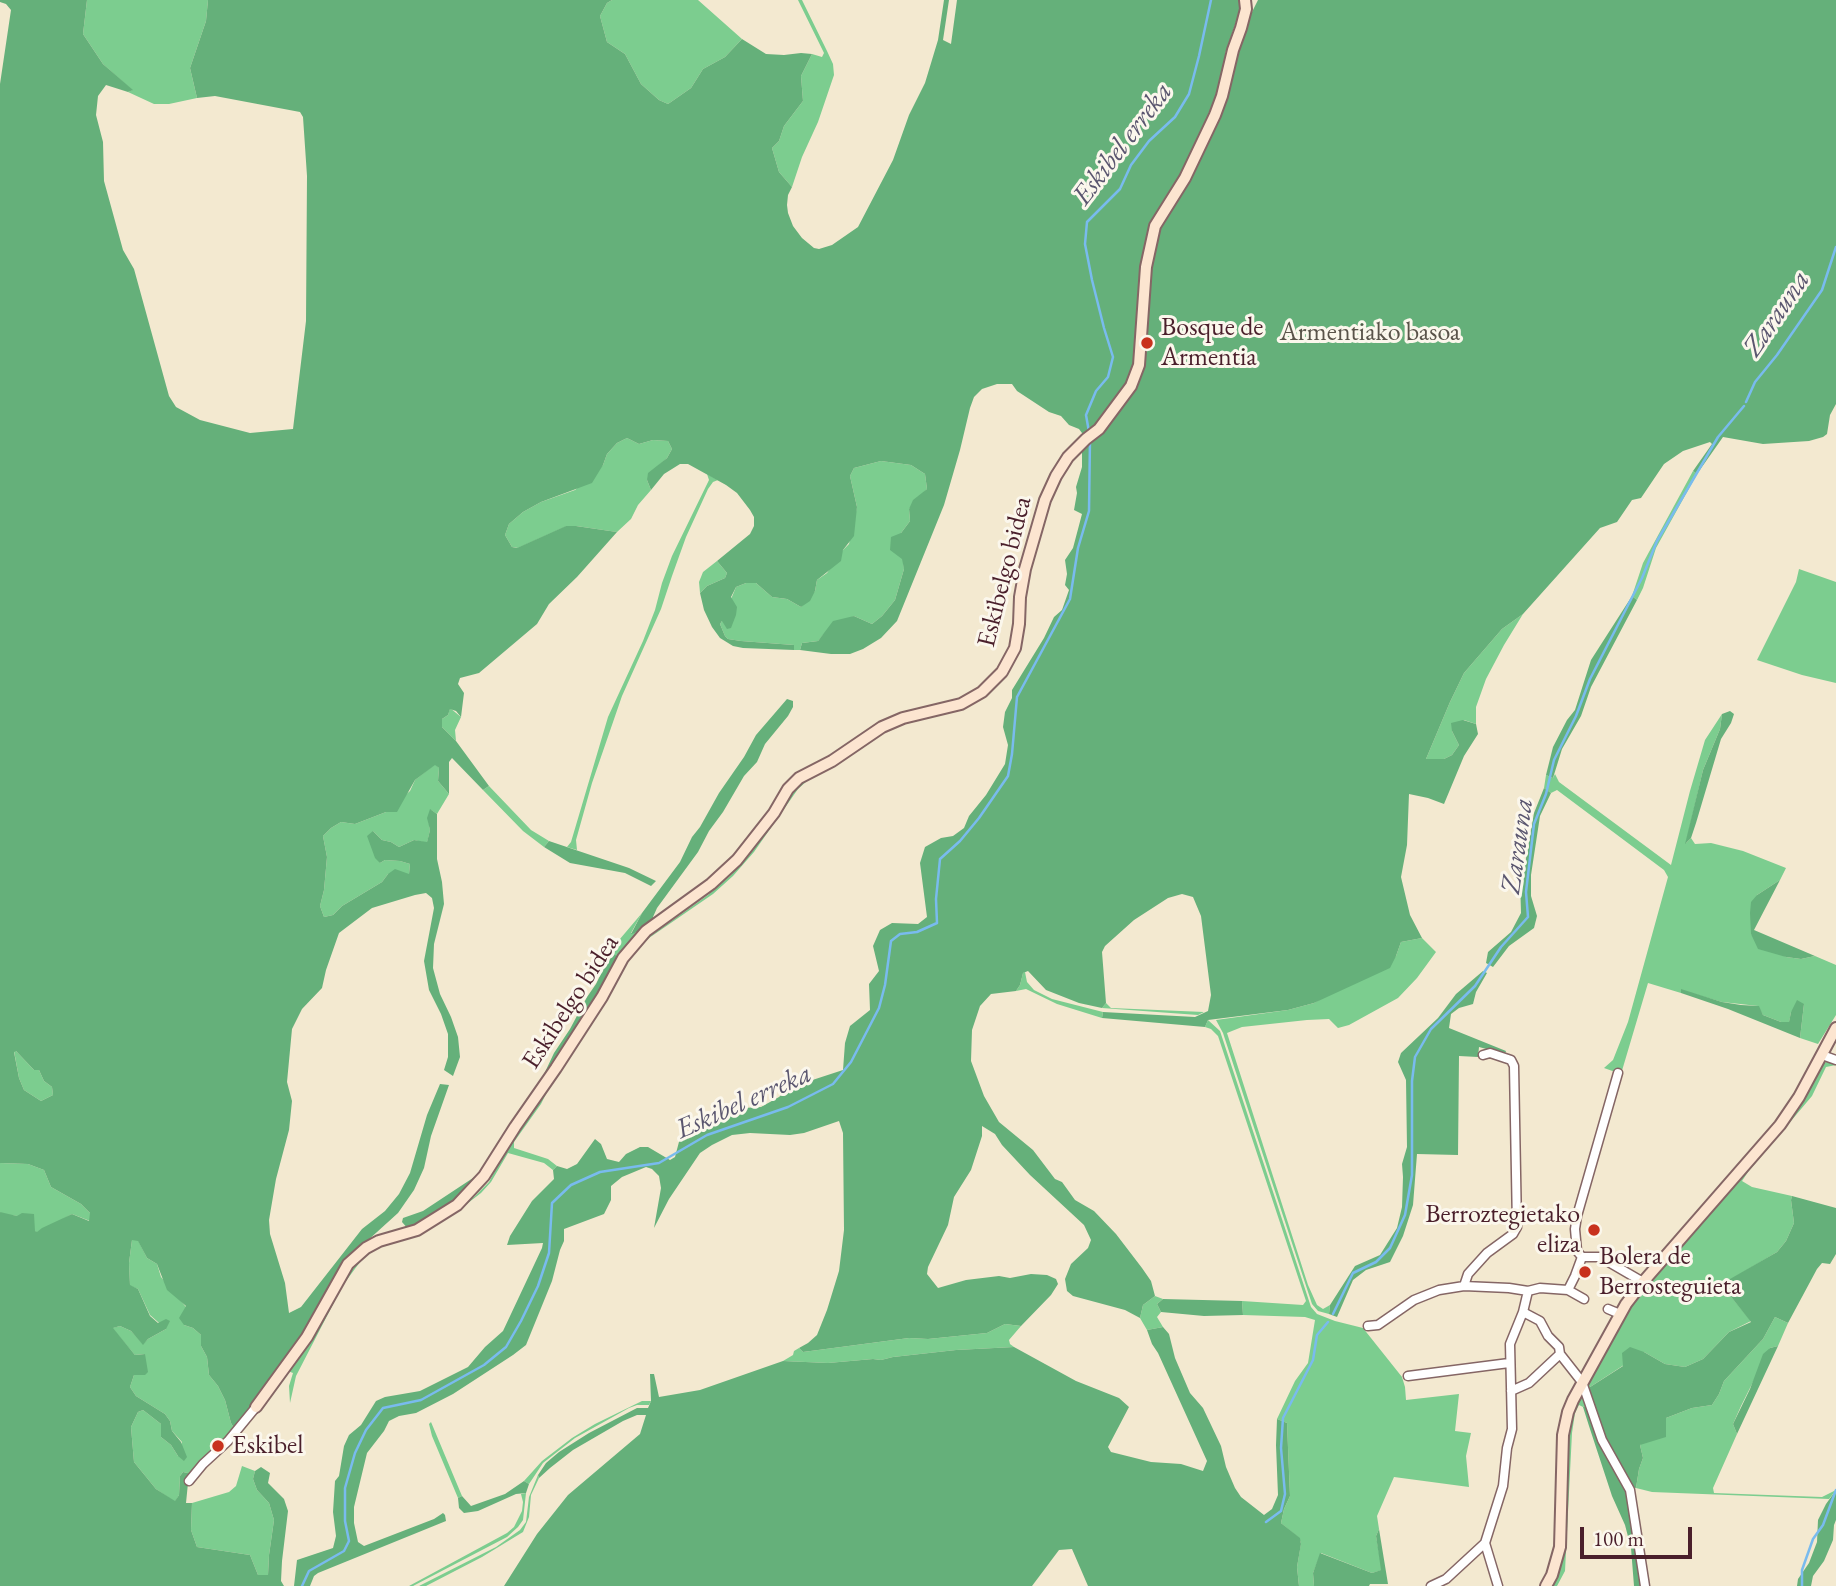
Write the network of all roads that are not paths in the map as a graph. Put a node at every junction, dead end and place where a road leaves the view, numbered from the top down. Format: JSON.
{"nodes":[{"id":1,"x":1245,"y":0,"type":"edge"},
{"id":2,"x":1836,"y":1027,"type":"edge"},
{"id":3,"x":1483,"y":1055,"type":"dead end"},
{"id":4,"x":1822,"y":1055,"type":"junction"},
{"id":5,"x":1836,"y":1060,"type":"edge"},
{"id":6,"x":1618,"y":1073,"type":"dead end"},
{"id":7,"x":1581,"y":1257,"type":"junction"},
{"id":8,"x":1643,"y":1282,"type":"junction"},
{"id":9,"x":1464,"y":1286,"type":"junction"},
{"id":10,"x":1568,"y":1290,"type":"junction"},
{"id":11,"x":1528,"y":1291,"type":"junction"},
{"id":12,"x":1584,"y":1299,"type":"dead end"},
{"id":13,"x":1608,"y":1309,"type":"dead end"},
{"id":14,"x":1523,"y":1312,"type":"junction"},
{"id":15,"x":1620,"y":1314,"type":"junction"},
{"id":16,"x":1368,"y":1326,"type":"dead end"},
{"id":17,"x":1560,"y":1354,"type":"junction"},
{"id":18,"x":1509,"y":1363,"type":"junction"},
{"id":19,"x":1408,"y":1376,"type":"dead end"},
{"id":20,"x":1582,"y":1382,"type":"junction"},
{"id":21,"x":1511,"y":1391,"type":"junction"},
{"id":22,"x":256,"y":1407,"type":"joint"},
{"id":23,"x":189,"y":1481,"type":"dead end"},
{"id":24,"x":1485,"y":1543,"type":"junction"},
{"id":25,"x":1431,"y":1586,"type":"edge"},
{"id":26,"x":1498,"y":1586,"type":"edge"},
{"id":27,"x":1546,"y":1586,"type":"edge"},
{"id":28,"x":1645,"y":1586,"type":"edge"}],
"edges":[{"from":1,"to":22,"type":"street","name":"Eskibelgo bidea"},
{"from":2,"to":4,"type":"street"},
{"from":3,"to":9,"type":"street"},
{"from":4,"to":5,"type":"street"},
{"from":4,"to":8,"type":"street"},
{"from":6,"to":7,"type":"street"},
{"from":7,"to":8,"type":"street"},
{"from":7,"to":10,"type":"street"},
{"from":8,"to":15,"type":"street"},
{"from":9,"to":11,"type":"street"},
{"from":9,"to":16,"type":"street"},
{"from":10,"to":11,"type":"street"},
{"from":10,"to":12,"type":"street"},
{"from":11,"to":14,"type":"street"},
{"from":13,"to":15,"type":"street"},
{"from":14,"to":17,"type":"street"},
{"from":14,"to":18,"type":"street"},
{"from":15,"to":20,"type":"street"},
{"from":17,"to":20,"type":"street"},
{"from":17,"to":21,"type":"street"},
{"from":18,"to":19,"type":"street"},
{"from":18,"to":21,"type":"street"},
{"from":20,"to":27,"type":"street"},
{"from":20,"to":28,"type":"street"},
{"from":21,"to":24,"type":"street"},
{"from":22,"to":23,"type":"street"},
{"from":24,"to":25,"type":"street"},
{"from":24,"to":26,"type":"street"}]}
